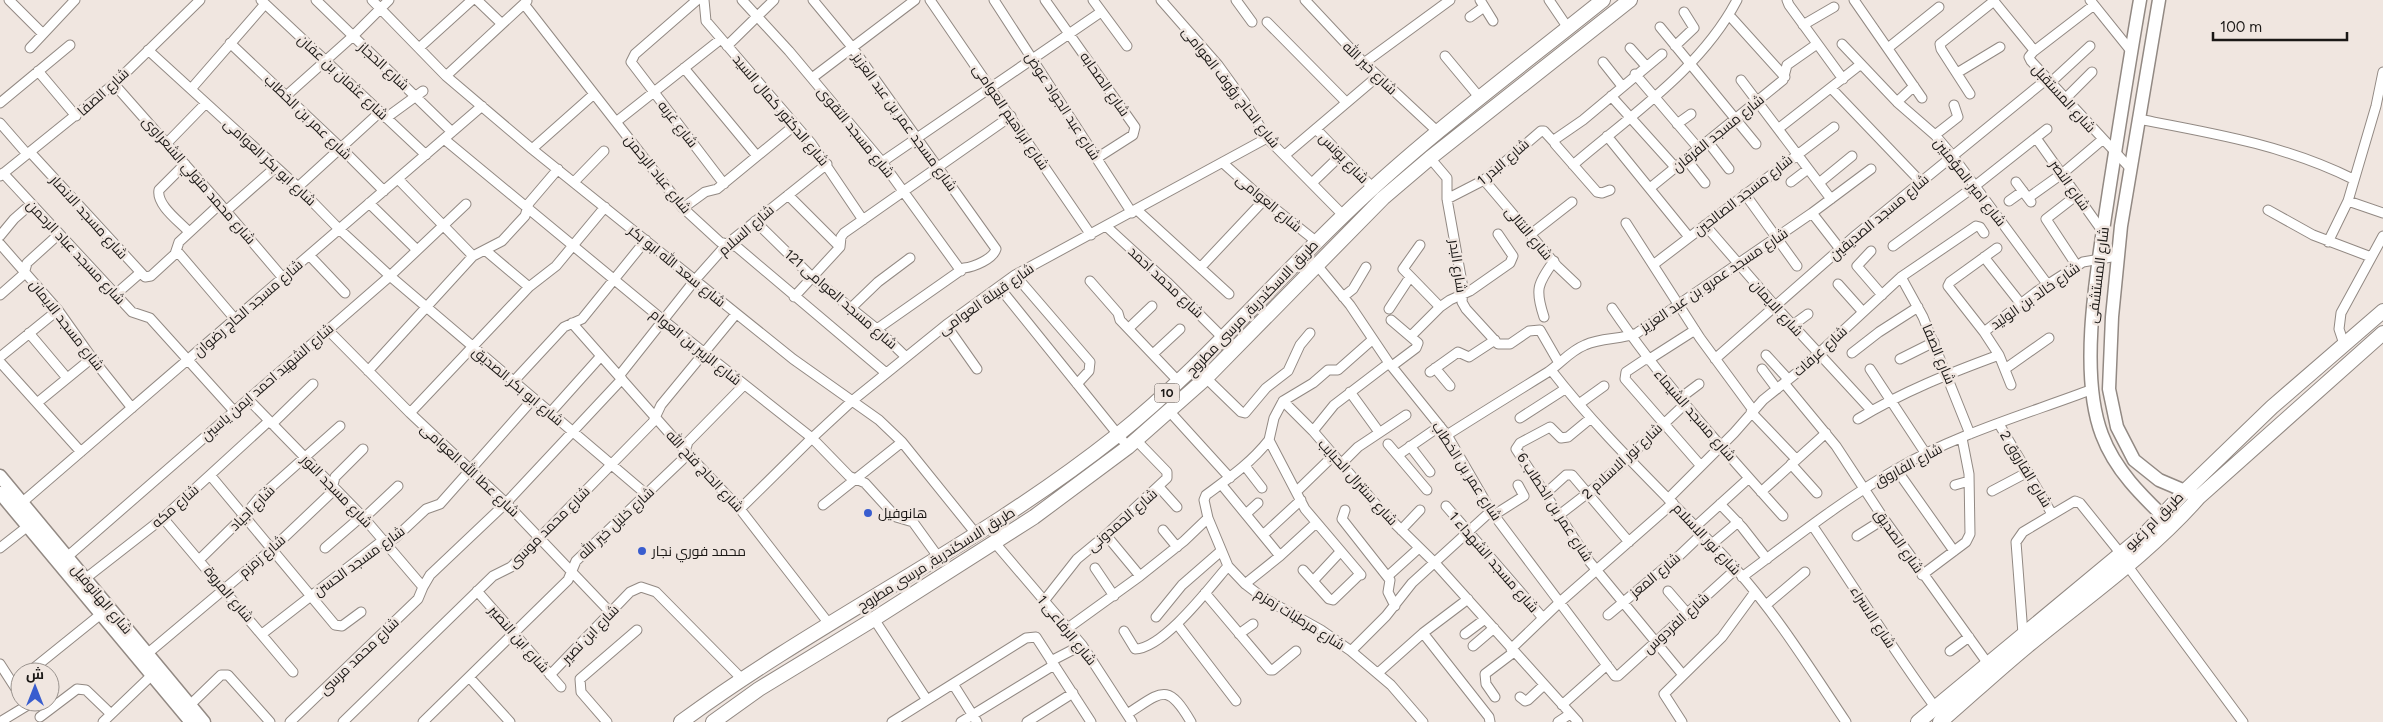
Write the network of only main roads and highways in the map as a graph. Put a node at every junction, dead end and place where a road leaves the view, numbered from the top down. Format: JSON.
{"nodes":[{"id":1,"x":1603,"y":0,"type":"edge"},
{"id":2,"x":1630,"y":0,"type":"edge"},
{"id":3,"x":2383,"y":311,"type":"edge"},
{"id":4,"x":2383,"y":333,"type":"edge"},
{"id":5,"x":2079,"y":597,"type":"junction"},
{"id":6,"x":1992,"y":669,"type":"junction"},
{"id":7,"x":704,"y":705,"type":"junction"},
{"id":8,"x":715,"y":721,"type":"edge"},
{"id":9,"x":681,"y":722,"type":"edge"},
{"id":10,"x":1918,"y":722,"type":"edge"},
{"id":11,"x":1940,"y":722,"type":"edge"}],
"edges":[{"from":1,"to":7,"type":"main road","name":"طريق الاسكندرية, مرسى مطروح","number":"10"},
{"from":2,"to":8,"type":"main road","name":"طريق الاسكندرية, مرسى مطروح","number":"10"},
{"from":3,"to":5,"type":"main road","name":"طريق ام زغيو"},
{"from":4,"to":5,"type":"main road","name":"طريق ام زغيو"},
{"from":5,"to":6,"type":"main road","name":"طريق ام زغيو"},
{"from":5,"to":6,"type":"main road","name":"طريق ام زغيو"},
{"from":6,"to":10,"type":"main road","name":"طريق ام زغيو"},
{"from":6,"to":11,"type":"main road","name":"طريق ام زغيو"},
{"from":7,"to":8,"type":"main road"},
{"from":7,"to":9,"type":"main road","name":"طريق الاسكندرية, مرسى مطروح","number":"10"}]}
